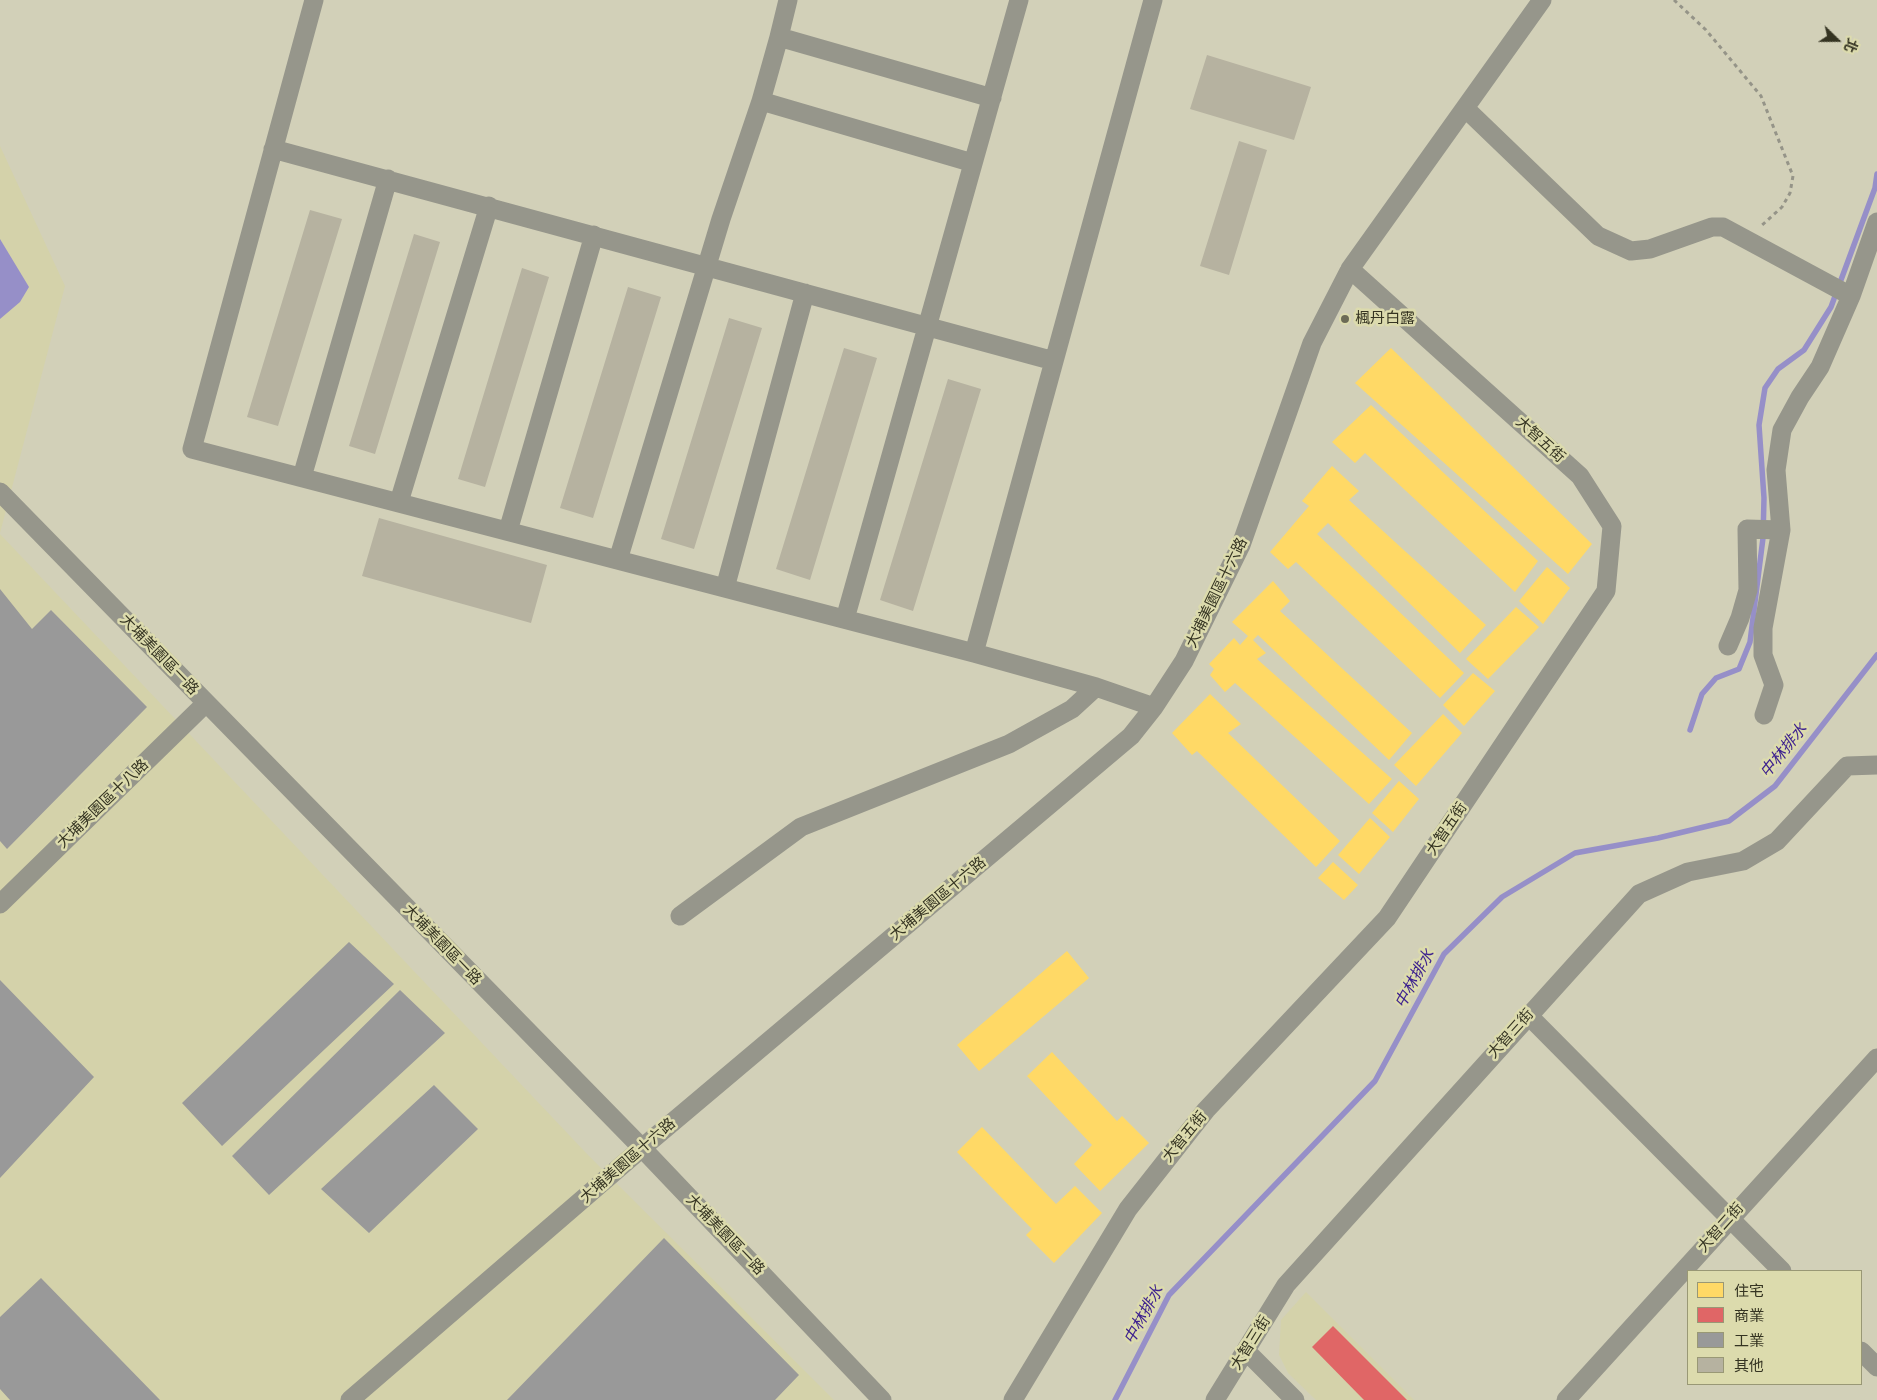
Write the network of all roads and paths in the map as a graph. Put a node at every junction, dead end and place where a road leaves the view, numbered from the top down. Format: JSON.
{"nodes":[{"id":1,"x":314,"y":0,"type":"edge"},
{"id":2,"x":788,"y":0,"type":"edge"},
{"id":3,"x":1019,"y":0,"type":"edge"},
{"id":4,"x":1153,"y":0,"type":"edge"},
{"id":5,"x":1542,"y":0,"type":"edge"},
{"id":6,"x":1674,"y":0,"type":"edge"},
{"id":7,"x":779,"y":37,"type":"junction"},
{"id":8,"x":992,"y":98,"type":"junction"},
{"id":9,"x":761,"y":101,"type":"junction"},
{"id":10,"x":1465,"y":108,"type":"junction"},
{"id":11,"x":273,"y":149,"type":"junction"},
{"id":12,"x":973,"y":163,"type":"junction"},
{"id":13,"x":388,"y":179,"type":"junction"},
{"id":14,"x":489,"y":206,"type":"junction"},
{"id":15,"x":1877,"y":222,"type":"edge"},
{"id":16,"x":594,"y":235,"type":"junction"},
{"id":17,"x":1750,"y":242,"type":"junction"},
{"id":18,"x":708,"y":266,"type":"junction"},
{"id":19,"x":1350,"y":269,"type":"junction"},
{"id":20,"x":805,"y":293,"type":"junction"},
{"id":21,"x":1851,"y":296,"type":"junction"},
{"id":22,"x":928,"y":326,"type":"junction"},
{"id":23,"x":1054,"y":361,"type":"junction"},
{"id":24,"x":302,"y":477,"type":"junction"},
{"id":25,"x":0,"y":492,"type":"edge"},
{"id":26,"x":399,"y":502,"type":"junction"},
{"id":27,"x":1781,"y":530,"type":"junction"},
{"id":28,"x":508,"y":531,"type":"junction"},
{"id":29,"x":618,"y":560,"type":"junction"},
{"id":30,"x":725,"y":588,"type":"junction"},
{"id":31,"x":845,"y":619,"type":"junction"},
{"id":32,"x":1728,"y":646,"type":"dead end"},
{"id":33,"x":974,"y":653,"type":"junction"},
{"id":34,"x":1096,"y":687,"type":"junction"},
{"id":35,"x":206,"y":703,"type":"junction"},
{"id":36,"x":1154,"y":708,"type":"junction"},
{"id":37,"x":1764,"y":715,"type":"dead end"},
{"id":38,"x":1877,"y":765,"type":"edge"},
{"id":39,"x":0,"y":904,"type":"edge"},
{"id":40,"x":680,"y":916,"type":"dead end"},
{"id":41,"x":1528,"y":1015,"type":"junction"},
{"id":42,"x":1877,"y":1058,"type":"edge"},
{"id":43,"x":642,"y":1148,"type":"junction"},
{"id":44,"x":1729,"y":1218,"type":"junction"},
{"id":45,"x":1781,"y":1270,"type":"edge"},
{"id":46,"x":1246,"y":1351,"type":"junction"},
{"id":47,"x":1862,"y":1351,"type":"edge"},
{"id":48,"x":1877,"y":1367,"type":"edge"},
{"id":49,"x":350,"y":1400,"type":"edge"},
{"id":50,"x":882,"y":1400,"type":"edge"},
{"id":51,"x":1013,"y":1400,"type":"edge"},
{"id":52,"x":1216,"y":1400,"type":"edge"},
{"id":53,"x":1295,"y":1400,"type":"edge"},
{"id":54,"x":1566,"y":1400,"type":"edge"}],
"edges":[{"from":1,"to":11,"type":"street"},
{"from":2,"to":7,"type":"street"},
{"from":3,"to":8,"type":"street"},
{"from":4,"to":23,"type":"street"},
{"from":5,"to":10,"type":"street","name":"大埔美園區十六路"},
{"from":6,"to":17,"type":"path"},
{"from":7,"to":8,"type":"street"},
{"from":7,"to":9,"type":"street"},
{"from":8,"to":12,"type":"street"},
{"from":9,"to":12,"type":"street"},
{"from":9,"to":18,"type":"street"},
{"from":10,"to":17,"type":"street"},
{"from":10,"to":19,"type":"street","name":"大埔美園區十六路"},
{"from":11,"to":13,"type":"street"},
{"from":11,"to":24,"type":"street"},
{"from":12,"to":22,"type":"street"},
{"from":13,"to":14,"type":"street"},
{"from":13,"to":24,"type":"street"},
{"from":14,"to":16,"type":"street"},
{"from":14,"to":26,"type":"street"},
{"from":15,"to":21,"type":"street"},
{"from":16,"to":18,"type":"street"},
{"from":16,"to":28,"type":"street"},
{"from":17,"to":21,"type":"street"},
{"from":18,"to":20,"type":"street"},
{"from":18,"to":29,"type":"street"},
{"from":19,"to":36,"type":"street","name":"大埔美園區十六路"},
{"from":19,"to":51,"type":"street","name":"大智五街"},
{"from":20,"to":22,"type":"street"},
{"from":20,"to":30,"type":"street"},
{"from":21,"to":27,"type":"street"},
{"from":22,"to":23,"type":"street"},
{"from":22,"to":31,"type":"street"},
{"from":23,"to":33,"type":"street"},
{"from":24,"to":26,"type":"street"},
{"from":25,"to":35,"type":"street","name":"大埔美園區一路"},
{"from":26,"to":28,"type":"street"},
{"from":27,"to":32,"type":"street"},
{"from":27,"to":37,"type":"street"},
{"from":28,"to":29,"type":"street"},
{"from":29,"to":30,"type":"street"},
{"from":30,"to":31,"type":"street"},
{"from":31,"to":33,"type":"street"},
{"from":33,"to":34,"type":"street"},
{"from":34,"to":36,"type":"street"},
{"from":34,"to":40,"type":"street"},
{"from":35,"to":39,"type":"street","name":"大埔美園區十八路"},
{"from":35,"to":43,"type":"street","name":"大埔美園區一路"},
{"from":36,"to":43,"type":"street","name":"大埔美園區十六路"},
{"from":38,"to":41,"type":"street","name":"大智三街"},
{"from":41,"to":44,"type":"street"},
{"from":41,"to":46,"type":"street","name":"大智三街"},
{"from":42,"to":44,"type":"street","name":"大智二街"},
{"from":43,"to":49,"type":"street","name":"大埔美園區十六路"},
{"from":43,"to":50,"type":"street","name":"大埔美園區一路"},
{"from":44,"to":45,"type":"street"},
{"from":44,"to":54,"type":"street","name":"大智二街"},
{"from":46,"to":52,"type":"street","name":"大智三街"},
{"from":46,"to":53,"type":"street"},
{"from":47,"to":48,"type":"street"}]}
